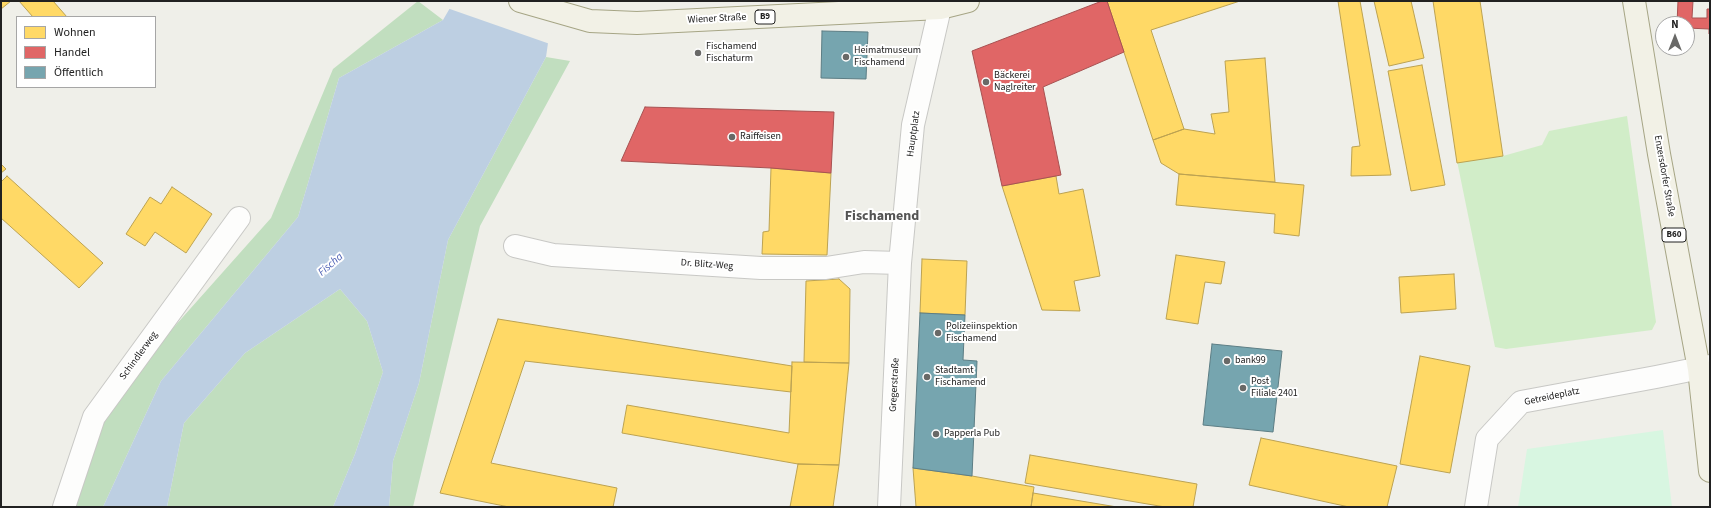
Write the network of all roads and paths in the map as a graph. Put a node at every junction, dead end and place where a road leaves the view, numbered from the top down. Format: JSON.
{"nodes":[{"id":1,"x":520,"y":1,"type":"edge"},
{"id":2,"x":968,"y":1,"type":"edge"},
{"id":3,"x":1634,"y":1,"type":"edge"},
{"id":4,"x":829,"y":8,"type":"edge"},
{"id":5,"x":940,"y":8,"type":"junction"},
{"id":6,"x":239,"y":218,"type":"dead end"},
{"id":7,"x":514,"y":246,"type":"dead end"},
{"id":8,"x":900,"y":263,"type":"junction"},
{"id":9,"x":1704,"y":367,"type":"edge"},
{"id":10,"x":1710,"y":471,"type":"edge"},
{"id":11,"x":64,"y":507,"type":"edge"},
{"id":12,"x":889,"y":507,"type":"edge"},
{"id":13,"x":1476,"y":507,"type":"edge"}],
"edges":[{"from":1,"to":4,"type":"main road","name":"Wiener Straße","number":"B9"},
{"from":2,"to":5,"type":"main road","number":"B9"},
{"from":3,"to":9,"type":"main road","name":"Enzersdorfer Straße","number":"B60"},
{"from":4,"to":5,"type":"main road","name":"Wiener Straße","number":"B9"},
{"from":5,"to":8,"type":"street","name":"Hauptplatz"},
{"from":6,"to":11,"type":"street","name":"Schindlerweg"},
{"from":7,"to":8,"type":"street","name":"Dr. Blitz-Weg"},
{"from":8,"to":12,"type":"street","name":"Gregerstraße"},
{"from":9,"to":10,"type":"main road","name":"Enzersdorfer Straße","number":"B60"},
{"from":9,"to":13,"type":"street","name":"Getreideplatz"}]}
